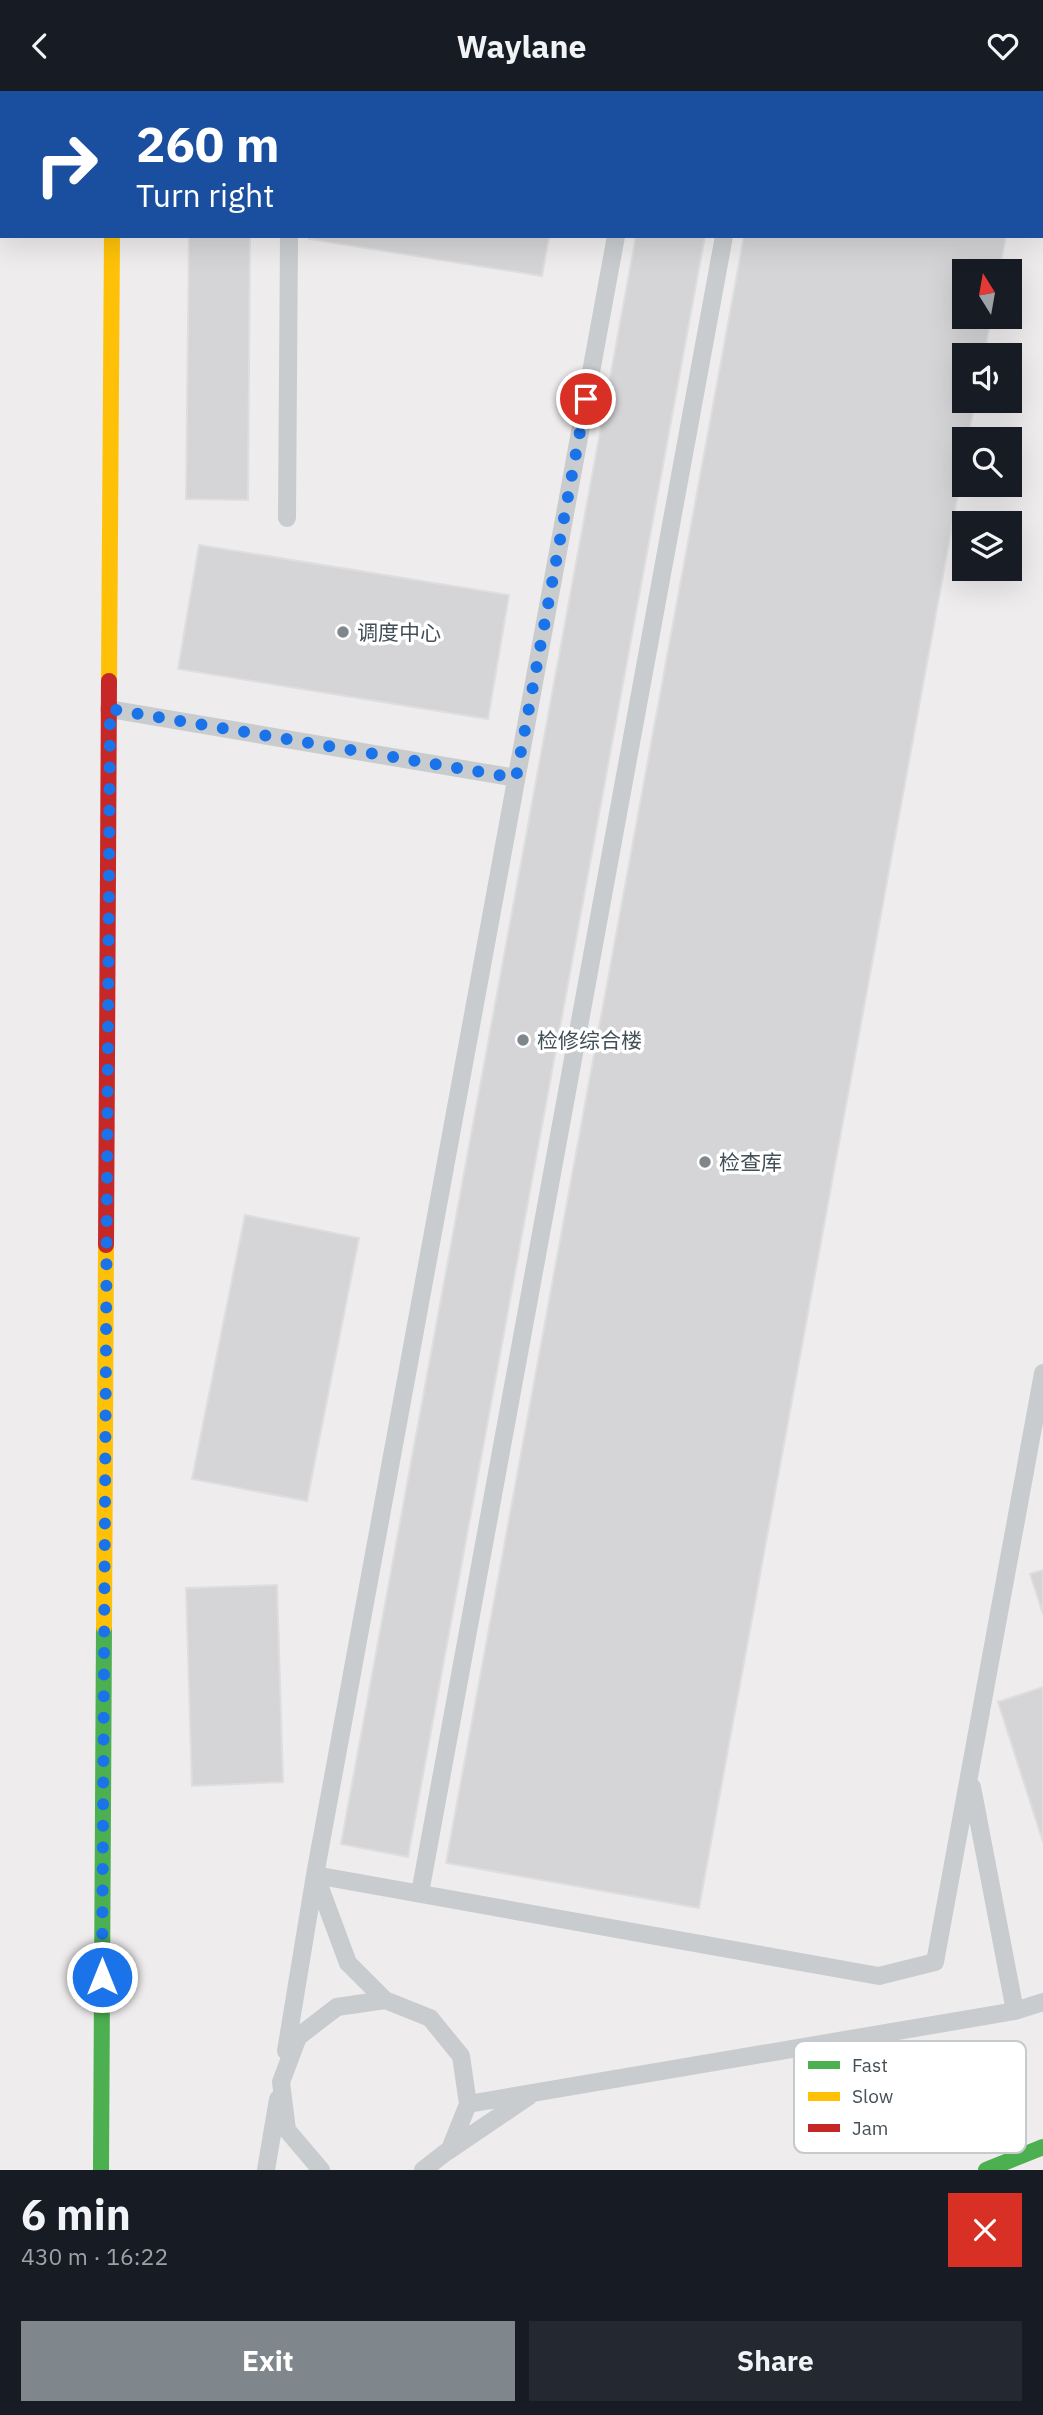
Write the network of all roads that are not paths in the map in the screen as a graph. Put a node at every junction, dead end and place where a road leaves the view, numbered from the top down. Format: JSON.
{"nodes":[{"id":1,"x":112,"y":238,"type":"edge"},
{"id":2,"x":289,"y":238,"type":"edge"},
{"id":3,"x":616,"y":238,"type":"edge"},
{"id":4,"x":724,"y":238,"type":"edge"},
{"id":5,"x":287,"y":518,"type":"dead end"},
{"id":6,"x":110,"y":709,"type":"junction"},
{"id":7,"x":516,"y":778,"type":"junction"},
{"id":8,"x":1043,"y":1373,"type":"edge"},
{"id":9,"x":970,"y":1775,"type":"junction"},
{"id":10,"x":315,"y":1875,"type":"junction"},
{"id":11,"x":420,"y":1893,"type":"junction"},
{"id":12,"x":385,"y":2000,"type":"junction"},
{"id":13,"x":1043,"y":2002,"type":"edge"},
{"id":14,"x":1015,"y":2011,"type":"junction"},
{"id":15,"x":839,"y":2041,"type":"edge"},
{"id":16,"x":794,"y":2049,"type":"edge"},
{"id":17,"x":281,"y":2083,"type":"junction"},
{"id":18,"x":535,"y":2093,"type":"junction"},
{"id":19,"x":468,"y":2104,"type":"junction"},
{"id":20,"x":1043,"y":2147,"type":"edge"},
{"id":21,"x":450,"y":2149,"type":"junction"},
{"id":22,"x":101,"y":2170,"type":"edge"},
{"id":23,"x":266,"y":2170,"type":"edge"},
{"id":24,"x":321,"y":2170,"type":"edge"},
{"id":25,"x":423,"y":2170,"type":"edge"},
{"id":26,"x":436,"y":2170,"type":"edge"},
{"id":27,"x":986,"y":2170,"type":"edge"}],
"edges":[{"from":1,"to":6,"type":"main road"},
{"from":2,"to":5,"type":"lane"},
{"from":3,"to":7,"type":"lane"},
{"from":4,"to":11,"type":"lane"},
{"from":6,"to":7,"type":"lane"},
{"from":6,"to":22,"type":"main road"},
{"from":7,"to":10,"type":"lane"},
{"from":8,"to":9,"type":"lane"},
{"from":9,"to":11,"type":"lane"},
{"from":9,"to":14,"type":"lane"},
{"from":10,"to":11,"type":"lane"},
{"from":10,"to":12,"type":"lane"},
{"from":10,"to":17,"type":"lane"},
{"from":12,"to":17,"type":"lane"},
{"from":12,"to":19,"type":"lane"},
{"from":13,"to":14,"type":"lane"},
{"from":14,"to":15,"type":"lane"},
{"from":16,"to":18,"type":"lane"},
{"from":17,"to":23,"type":"lane"},
{"from":17,"to":24,"type":"lane"},
{"from":18,"to":19,"type":"lane"},
{"from":18,"to":21,"type":"lane"},
{"from":19,"to":21,"type":"lane"},
{"from":20,"to":27,"type":"main road"},
{"from":21,"to":25,"type":"lane"},
{"from":21,"to":26,"type":"lane"}]}
